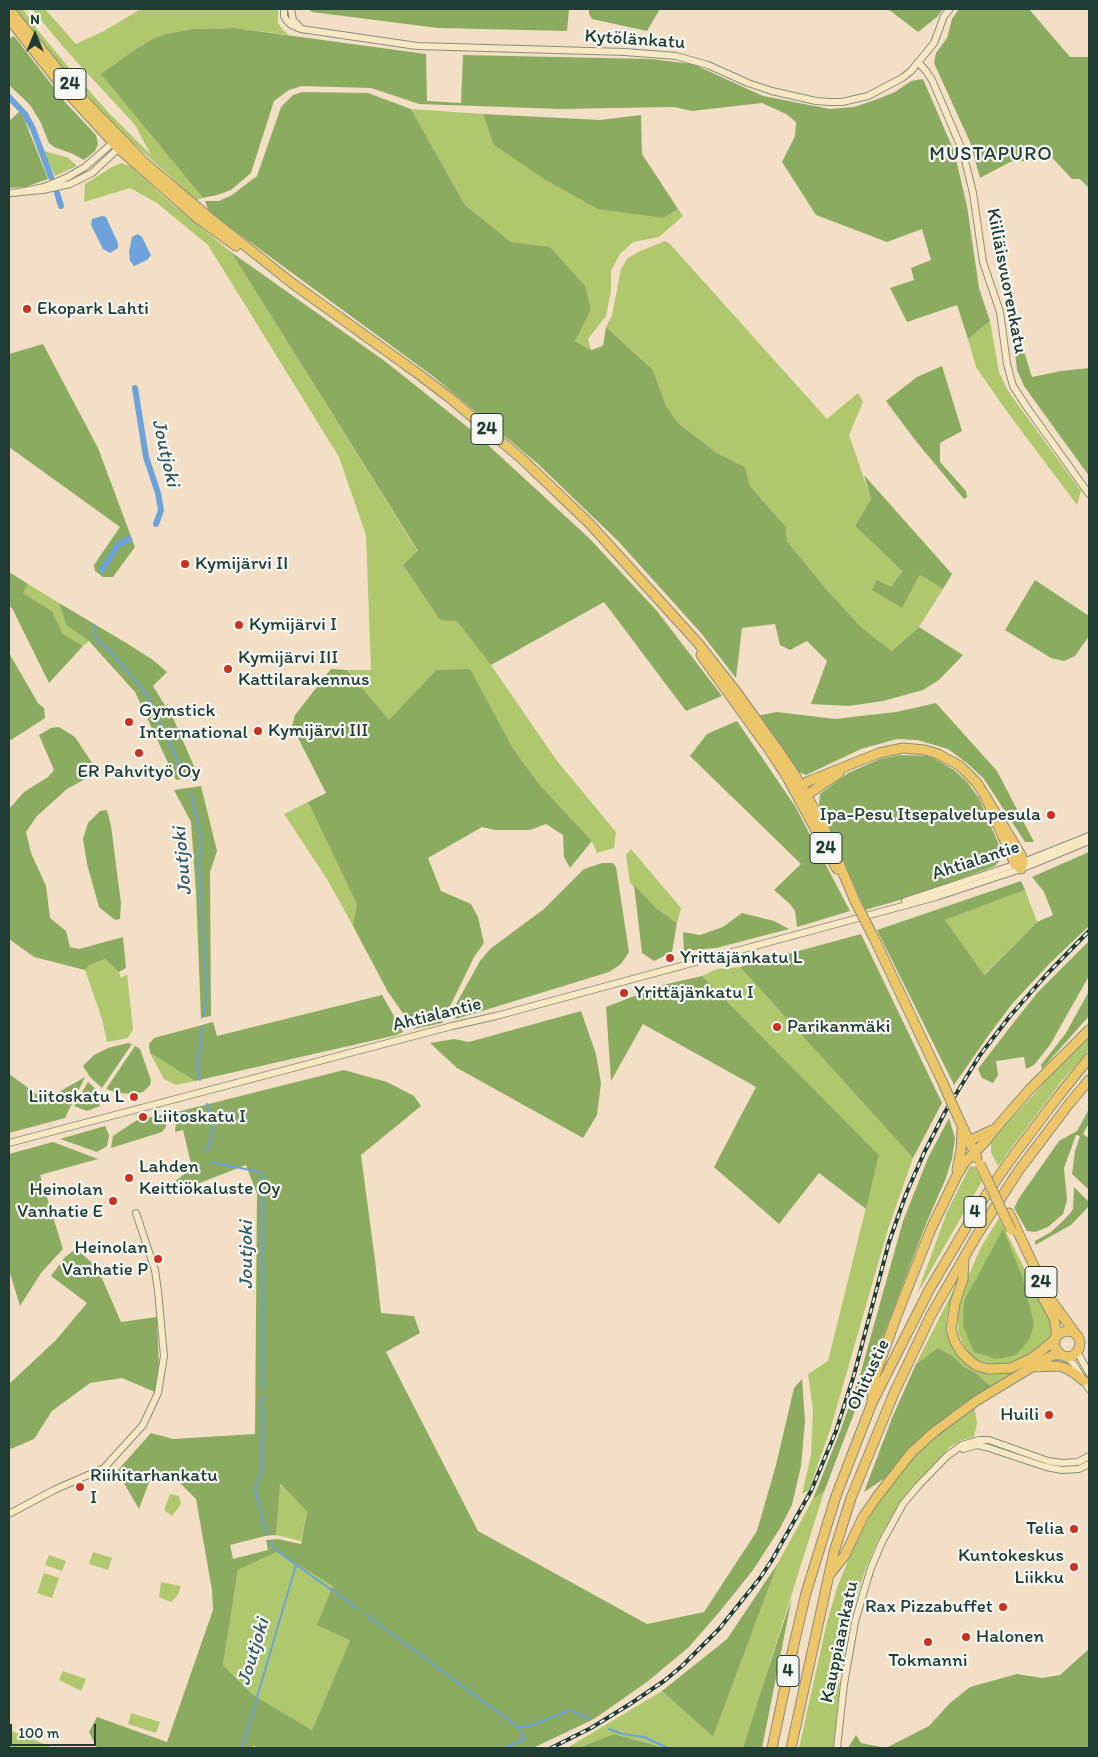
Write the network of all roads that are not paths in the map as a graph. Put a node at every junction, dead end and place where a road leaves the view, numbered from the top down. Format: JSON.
{"nodes":[{"id":1,"x":9,"y":9,"type":"edge"},
{"id":2,"x":284,"y":9,"type":"edge"},
{"id":3,"x":291,"y":9,"type":"edge"},
{"id":4,"x":950,"y":9,"type":"edge"},
{"id":5,"x":9,"y":19,"type":"edge"},
{"id":6,"x":307,"y":30,"type":"junction"},
{"id":7,"x":918,"y":62,"type":"junction"},
{"id":8,"x":118,"y":144,"type":"junction"},
{"id":9,"x":12,"y":193,"type":"edge"},
{"id":10,"x":1089,"y":494,"type":"edge"},
{"id":11,"x":660,"y":601,"type":"junction"},
{"id":12,"x":865,"y":758,"type":"junction"},
{"id":13,"x":801,"y":786,"type":"junction"},
{"id":14,"x":802,"y":795,"type":"junction"},
{"id":15,"x":1089,"y":836,"type":"edge"},
{"id":16,"x":1089,"y":841,"type":"edge"},
{"id":17,"x":1020,"y":865,"type":"junction"},
{"id":18,"x":1089,"y":1030,"type":"edge"},
{"id":19,"x":1089,"y":1058,"type":"edge"},
{"id":20,"x":1089,"y":1080,"type":"edge"},
{"id":21,"x":961,"y":1121,"type":"junction"},
{"id":22,"x":995,"y":1128,"type":"junction"},
{"id":23,"x":973,"y":1139,"type":"junction"},
{"id":24,"x":9,"y":1143,"type":"edge"},
{"id":25,"x":976,"y":1152,"type":"junction"},
{"id":26,"x":957,"y":1176,"type":"junction"},
{"id":27,"x":136,"y":1213,"type":"dead end"},
{"id":28,"x":1013,"y":1228,"type":"junction"},
{"id":29,"x":964,"y":1257,"type":"junction"},
{"id":30,"x":1076,"y":1334,"type":"junction"},
{"id":31,"x":1056,"y":1337,"type":"junction"},
{"id":32,"x":1078,"y":1352,"type":"junction"},
{"id":33,"x":1064,"y":1356,"type":"junction"},
{"id":34,"x":1034,"y":1367,"type":"junction"},
{"id":35,"x":1087,"y":1381,"type":"edge"},
{"id":36,"x":872,"y":1403,"type":"junction"},
{"id":37,"x":954,"y":1451,"type":"junction"},
{"id":38,"x":1089,"y":1456,"type":"edge"},
{"id":39,"x":1089,"y":1464,"type":"edge"},
{"id":40,"x":9,"y":1514,"type":"edge"},
{"id":41,"x":829,"y":1576,"type":"junction"},
{"id":42,"x":772,"y":1748,"type":"edge"},
{"id":43,"x":791,"y":1748,"type":"edge"},
{"id":44,"x":837,"y":1748,"type":"edge"}],
"edges":[{"from":1,"to":8,"type":"highway","number":"24"},
{"from":2,"to":6,"type":"street","name":"Kytölänkatu"},
{"from":3,"to":6,"type":"street"},
{"from":4,"to":7,"type":"street","name":"Kytölänkatu"},
{"from":5,"to":8,"type":"highway","number":"24"},
{"from":6,"to":7,"type":"street","name":"Kytölänkatu"},
{"from":7,"to":10,"type":"street","name":"Kiiliäisvuorenkatu"},
{"from":8,"to":9,"type":"street"},
{"from":8,"to":11,"type":"highway","number":"24"},
{"from":11,"to":13,"type":"highway","number":"24"},
{"from":11,"to":14,"type":"highway","number":"24"},
{"from":12,"to":13,"type":"highway"},
{"from":12,"to":14,"type":"highway"},
{"from":12,"to":17,"type":"highway"},
{"from":13,"to":14,"type":"highway"},
{"from":14,"to":21,"type":"highway","number":"24","bridge":true},
{"from":15,"to":17,"type":"street","name":"Ahtialantie"},
{"from":16,"to":17,"type":"street","name":"Ahtialantie"},
{"from":17,"to":24,"type":"street","name":"Ahtialantie"},
{"from":18,"to":22,"type":"highway"},
{"from":19,"to":36,"type":"highway","name":"Ohitustie","number":"4"},
{"from":20,"to":29,"type":"highway","name":"Ohitustie","number":"4"},
{"from":21,"to":23,"type":"highway","number":"24"},
{"from":21,"to":25,"type":"highway","number":"24"},
{"from":21,"to":26,"type":"highway"},
{"from":22,"to":23,"type":"highway"},
{"from":22,"to":25,"type":"highway"},
{"from":23,"to":25,"type":"highway","number":"24"},
{"from":25,"to":26,"type":"highway"},
{"from":25,"to":28,"type":"highway","number":"24","bridge":true},
{"from":26,"to":36,"type":"highway"},
{"from":27,"to":40,"type":"street"},
{"from":28,"to":30,"type":"highway","number":"24"},
{"from":28,"to":31,"type":"highway","number":"24"},
{"from":29,"to":31,"type":"highway"},
{"from":29,"to":41,"type":"highway","name":"Ohitustie","number":"4"},
{"from":30,"to":31,"type":"highway"},
{"from":30,"to":32,"type":"highway"},
{"from":31,"to":33,"type":"highway","number":"24"},
{"from":32,"to":33,"type":"highway"},
{"from":32,"to":35,"type":"street"},
{"from":33,"to":34,"type":"highway"},
{"from":33,"to":35,"type":"street"},
{"from":34,"to":35,"type":"highway"},
{"from":34,"to":41,"type":"highway"},
{"from":36,"to":42,"type":"highway","name":"Ohitustie","number":"4"},
{"from":37,"to":38,"type":"street","name":"Kauppiaankatu"},
{"from":37,"to":39,"type":"street","name":"Kauppiaankatu"},
{"from":37,"to":44,"type":"street","name":"Kauppiaankatu"},
{"from":41,"to":43,"type":"highway","name":"Ohitustie","number":"4"}]}
